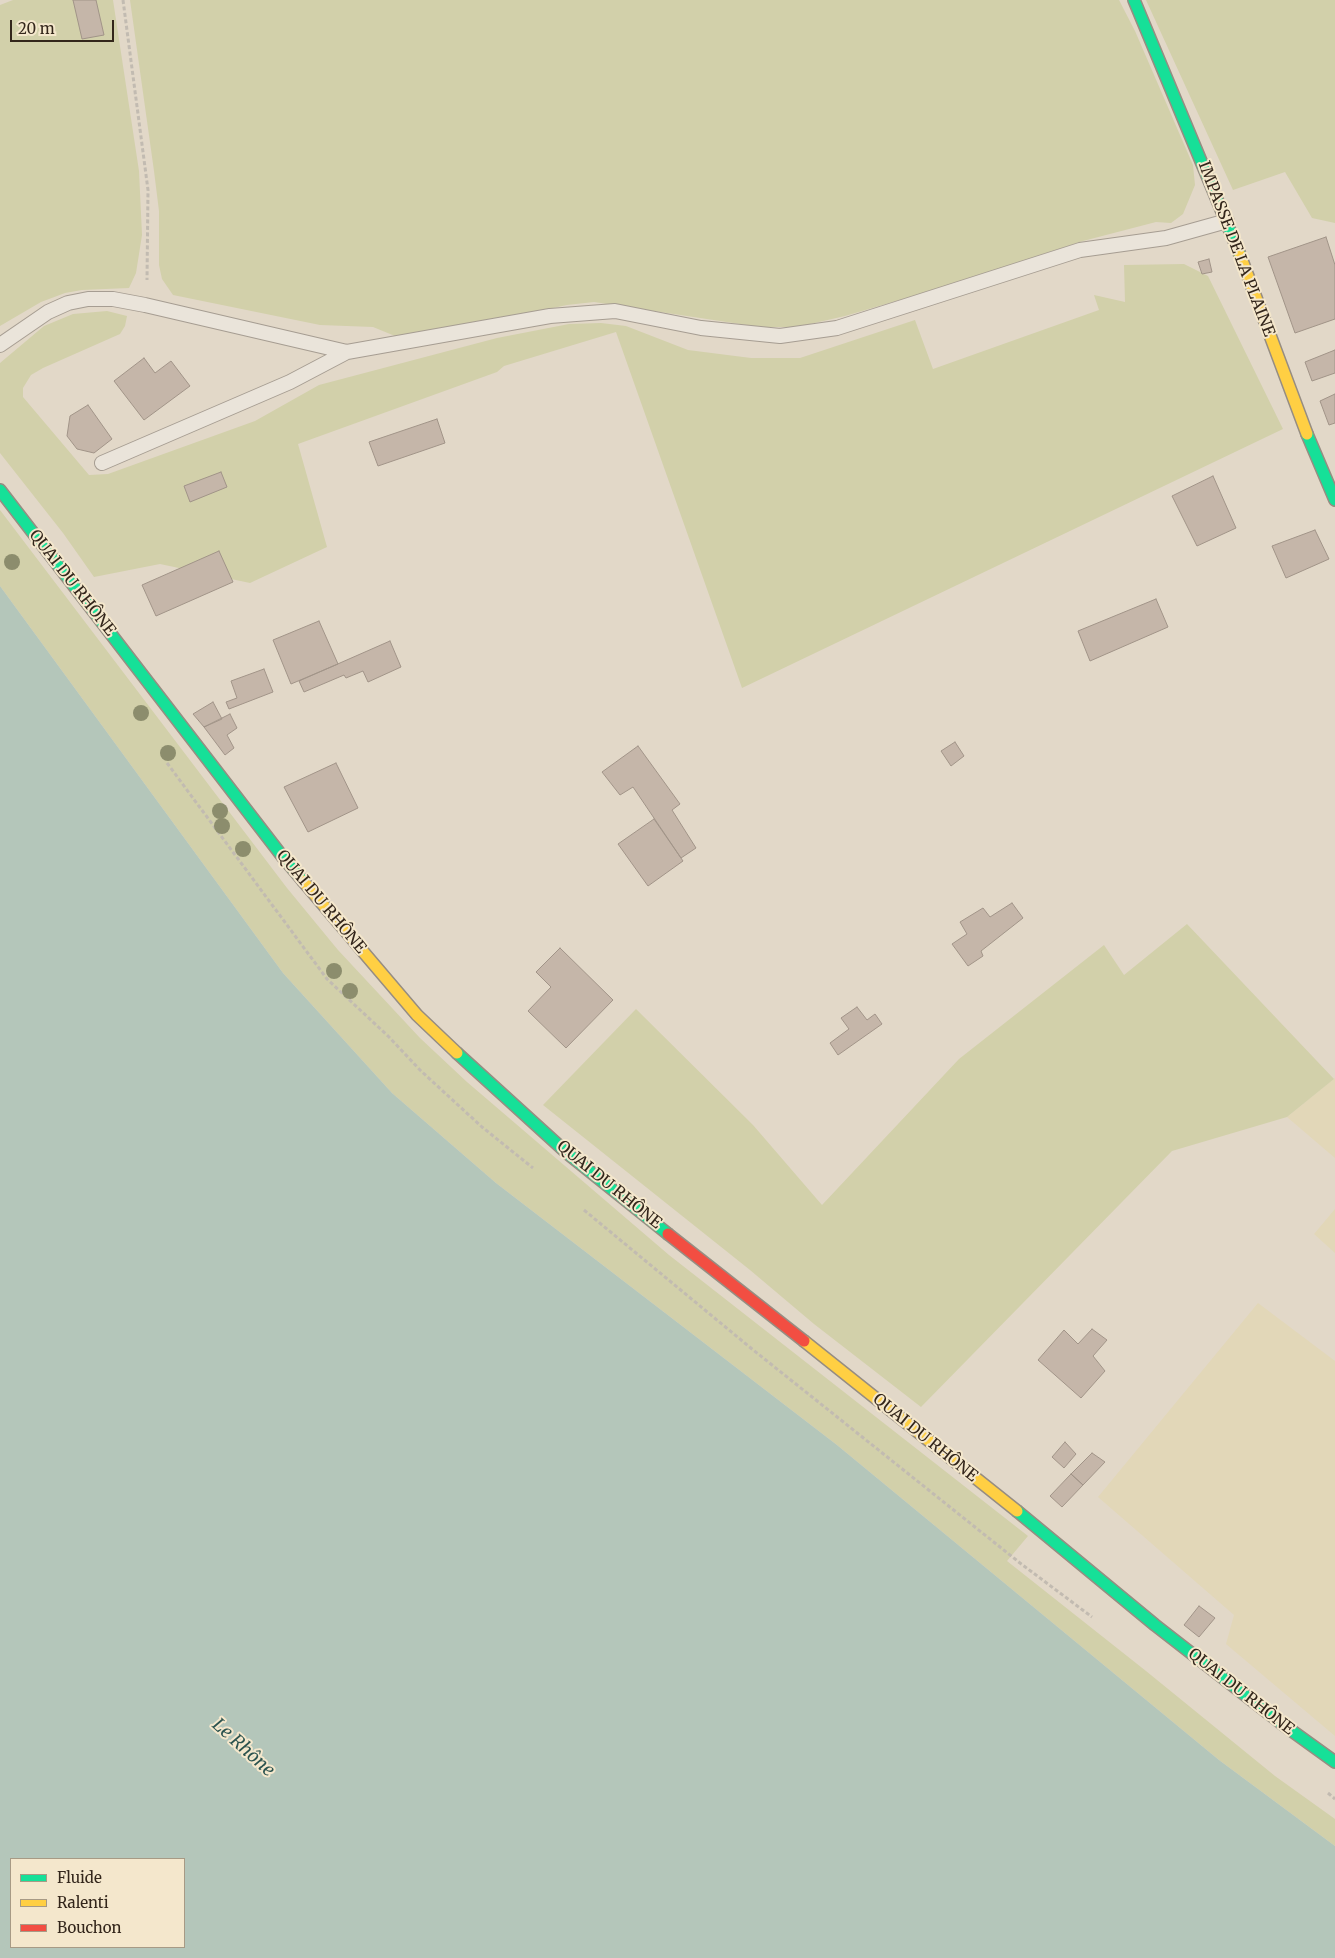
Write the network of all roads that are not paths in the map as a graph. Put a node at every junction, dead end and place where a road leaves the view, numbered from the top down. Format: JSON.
{"nodes":[{"id":1,"x":1134,"y":0,"type":"edge"},
{"id":2,"x":1227,"y":221,"type":"junction"},
{"id":3,"x":0,"y":345,"type":"edge"},
{"id":4,"x":347,"y":352,"type":"junction"},
{"id":5,"x":102,"y":463,"type":"dead end"},
{"id":6,"x":0,"y":490,"type":"edge"},
{"id":7,"x":1335,"y":500,"type":"edge"},
{"id":8,"x":1335,"y":1762,"type":"edge"}],
"edges":[{"from":1,"to":2,"type":"street","name":"IMPASSE DE LA PLAINE"},
{"from":2,"to":4,"type":"lane"},
{"from":2,"to":7,"type":"street","name":"IMPASSE DE LA PLAINE"},
{"from":3,"to":4,"type":"lane"},
{"from":4,"to":5,"type":"lane"},
{"from":6,"to":8,"type":"street","name":"QUAI DU RHÔNE"}]}
